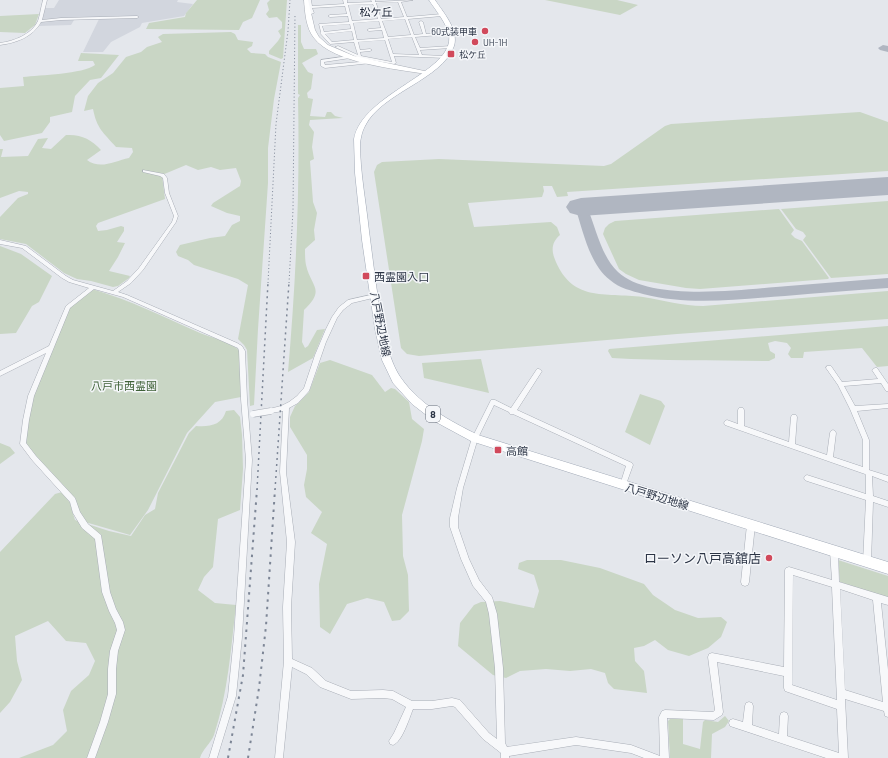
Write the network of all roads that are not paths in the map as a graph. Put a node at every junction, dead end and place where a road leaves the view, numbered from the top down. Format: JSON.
{"nodes":[{"id":1,"x":45,"y":0,"type":"edge"},
{"id":2,"x":308,"y":0,"type":"edge"},
{"id":3,"x":345,"y":0,"type":"edge"},
{"id":4,"x":399,"y":0,"type":"edge"},
{"id":5,"x":411,"y":0,"type":"edge"},
{"id":6,"x":432,"y":0,"type":"edge"},
{"id":7,"x":374,"y":1,"type":"edge"},
{"id":8,"x":346,"y":5,"type":"junction"},
{"id":9,"x":310,"y":8,"type":"junction"},
{"id":10,"x":308,"y":14,"type":"junction"},
{"id":11,"x":349,"y":15,"type":"junction"},
{"id":12,"x":442,"y":15,"type":"junction"},
{"id":13,"x":330,"y":16,"type":"dead end"},
{"id":14,"x":137,"y":17,"type":"dead end"},
{"id":15,"x":407,"y":18,"type":"junction"},
{"id":16,"x":380,"y":20,"type":"junction"},
{"id":17,"x":39,"y":22,"type":"junction"},
{"id":18,"x":351,"y":22,"type":"junction"},
{"id":19,"x":421,"y":22,"type":"dead end"},
{"id":20,"x":383,"y":29,"type":"junction"},
{"id":21,"x":353,"y":30,"type":"junction"},
{"id":22,"x":369,"y":30,"type":"dead end"},
{"id":23,"x":322,"y":33,"type":"junction"},
{"id":24,"x":451,"y":33,"type":"junction"},
{"id":25,"x":425,"y":35,"type":"junction"},
{"id":26,"x":414,"y":36,"type":"junction"},
{"id":27,"x":386,"y":38,"type":"junction"},
{"id":28,"x":356,"y":41,"type":"junction"},
{"id":29,"x":0,"y":44,"type":"edge"},
{"id":30,"x":337,"y":47,"type":"dead end"},
{"id":31,"x":451,"y":47,"type":"junction"},
{"id":32,"x":370,"y":50,"type":"dead end"},
{"id":33,"x":419,"y":50,"type":"junction"},
{"id":34,"x":358,"y":51,"type":"junction"},
{"id":35,"x":392,"y":55,"type":"junction"},
{"id":36,"x":421,"y":56,"type":"junction"},
{"id":37,"x":349,"y":57,"type":"junction"},
{"id":38,"x":360,"y":57,"type":"junction"},
{"id":39,"x":445,"y":57,"type":"junction"},
{"id":40,"x":373,"y":62,"type":"junction"},
{"id":41,"x":426,"y":72,"type":"junction"},
{"id":42,"x":145,"y":170,"type":"dead end"},
{"id":43,"x":0,"y":242,"type":"edge"},
{"id":44,"x":93,"y":287,"type":"junction"},
{"id":45,"x":114,"y":293,"type":"junction"},
{"id":46,"x":374,"y":296,"type":"junction"},
{"id":47,"x":52,"y":347,"type":"junction"},
{"id":48,"x":829,"y":368,"type":"dead end"},
{"id":49,"x":874,"y":370,"type":"dead end"},
{"id":50,"x":539,"y":371,"type":"dead end"},
{"id":51,"x":0,"y":374,"type":"edge"},
{"id":52,"x":882,"y":381,"type":"junction"},
{"id":53,"x":840,"y":384,"type":"junction"},
{"id":54,"x":888,"y":389,"type":"edge"},
{"id":55,"x":888,"y":406,"type":"edge"},
{"id":56,"x":286,"y":408,"type":"junction"},
{"id":57,"x":853,"y":409,"type":"junction"},
{"id":58,"x":741,"y":410,"type":"dead end"},
{"id":59,"x":512,"y":412,"type":"junction"},
{"id":60,"x":249,"y":414,"type":"junction"},
{"id":61,"x":794,"y":416,"type":"dead end"},
{"id":62,"x":728,"y":423,"type":"dead end"},
{"id":63,"x":741,"y":428,"type":"junction"},
{"id":64,"x":833,"y":433,"type":"dead end"},
{"id":65,"x":475,"y":438,"type":"junction"},
{"id":66,"x":792,"y":446,"type":"junction"},
{"id":67,"x":830,"y":459,"type":"junction"},
{"id":68,"x":867,"y":472,"type":"junction"},
{"id":69,"x":807,"y":478,"type":"dead end"},
{"id":70,"x":888,"y":479,"type":"edge"},
{"id":71,"x":623,"y":485,"type":"junction"},
{"id":72,"x":870,"y":498,"type":"junction"},
{"id":73,"x":888,"y":504,"type":"edge"},
{"id":74,"x":751,"y":525,"type":"junction"},
{"id":75,"x":834,"y":551,"type":"junction"},
{"id":76,"x":867,"y":562,"type":"junction"},
{"id":77,"x":888,"y":568,"type":"edge"},
{"id":78,"x":745,"y":582,"type":"dead end"},
{"id":79,"x":836,"y":584,"type":"junction"},
{"id":80,"x":877,"y":597,"type":"junction"},
{"id":81,"x":888,"y":600,"type":"edge"},
{"id":82,"x":288,"y":662,"type":"junction"},
{"id":83,"x":787,"y":672,"type":"junction"},
{"id":84,"x":841,"y":693,"type":"junction"},
{"id":85,"x":411,"y":705,"type":"junction"},
{"id":86,"x":749,"y":706,"type":"dead end"},
{"id":87,"x":841,"y":706,"type":"junction"},
{"id":88,"x":888,"y":707,"type":"edge"},
{"id":89,"x":888,"y":713,"type":"edge"},
{"id":90,"x":784,"y":716,"type":"dead end"},
{"id":91,"x":733,"y":723,"type":"dead end"},
{"id":92,"x":747,"y":728,"type":"junction"},
{"id":93,"x":783,"y":739,"type":"junction"},
{"id":94,"x":393,"y":741,"type":"dead end"},
{"id":95,"x":505,"y":755,"type":"edge"},
{"id":96,"x":91,"y":758,"type":"edge"},
{"id":97,"x":213,"y":758,"type":"edge"},
{"id":98,"x":279,"y":758,"type":"edge"},
{"id":99,"x":657,"y":758,"type":"edge"},
{"id":100,"x":666,"y":758,"type":"edge"},
{"id":101,"x":840,"y":758,"type":"edge"},
{"id":102,"x":844,"y":758,"type":"edge"}],
"edges":[{"from":1,"to":17,"type":"street"},
{"from":2,"to":9,"type":"street"},
{"from":2,"to":10,"type":"street"},
{"from":3,"to":8,"type":"street"},
{"from":4,"to":5,"type":"street"},
{"from":4,"to":7,"type":"street"},
{"from":4,"to":15,"type":"street"},
{"from":6,"to":12,"type":"main road"},
{"from":7,"to":8,"type":"street"},
{"from":7,"to":16,"type":"street"},
{"from":8,"to":9,"type":"street"},
{"from":8,"to":11,"type":"street"},
{"from":9,"to":10,"type":"street"},
{"from":10,"to":37,"type":"street"},
{"from":11,"to":13,"type":"street"},
{"from":11,"to":18,"type":"street"},
{"from":12,"to":15,"type":"street"},
{"from":12,"to":24,"type":"main road"},
{"from":14,"to":17,"type":"street"},
{"from":15,"to":16,"type":"street"},
{"from":15,"to":26,"type":"street"},
{"from":16,"to":18,"type":"street"},
{"from":16,"to":20,"type":"street"},
{"from":17,"to":29,"type":"street"},
{"from":18,"to":21,"type":"street"},
{"from":18,"to":23,"type":"street"},
{"from":19,"to":25,"type":"street"},
{"from":20,"to":22,"type":"street"},
{"from":20,"to":27,"type":"street"},
{"from":21,"to":23,"type":"street"},
{"from":21,"to":28,"type":"street"},
{"from":23,"to":28,"type":"street"},
{"from":24,"to":25,"type":"street"},
{"from":24,"to":31,"type":"main road"},
{"from":25,"to":26,"type":"street"},
{"from":26,"to":27,"type":"street"},
{"from":26,"to":33,"type":"street"},
{"from":27,"to":28,"type":"street"},
{"from":27,"to":35,"type":"street"},
{"from":28,"to":34,"type":"street"},
{"from":30,"to":38,"type":"street"},
{"from":31,"to":33,"type":"street"},
{"from":31,"to":39,"type":"main road","name":"八戸野辺地線","number":"8"},
{"from":32,"to":34,"type":"street"},
{"from":33,"to":36,"type":"street"},
{"from":34,"to":38,"type":"street"},
{"from":35,"to":36,"type":"street"},
{"from":35,"to":38,"type":"street"},
{"from":36,"to":39,"type":"street"},
{"from":37,"to":40,"type":"street"},
{"from":37,"to":40,"type":"street"},
{"from":39,"to":41,"type":"main road","name":"八戸野辺地線","number":"8"},
{"from":40,"to":41,"type":"street"},
{"from":41,"to":46,"type":"main road","name":"八戸野辺地線","number":"8"},
{"from":42,"to":45,"type":"street"},
{"from":43,"to":44,"type":"street"},
{"from":44,"to":45,"type":"street"},
{"from":44,"to":47,"type":"street"},
{"from":45,"to":60,"type":"street"},
{"from":46,"to":56,"type":"street"},
{"from":46,"to":65,"type":"main road","name":"八戸野辺地線","number":"8"},
{"from":47,"to":51,"type":"street"},
{"from":47,"to":96,"type":"street"},
{"from":48,"to":53,"type":"street"},
{"from":49,"to":52,"type":"street"},
{"from":50,"to":59,"type":"street"},
{"from":52,"to":53,"type":"street"},
{"from":52,"to":54,"type":"street"},
{"from":53,"to":57,"type":"street"},
{"from":55,"to":57,"type":"street"},
{"from":56,"to":60,"type":"street","bridge":true},
{"from":56,"to":82,"type":"street"},
{"from":57,"to":68,"type":"street"},
{"from":58,"to":63,"type":"street"},
{"from":59,"to":65,"type":"street"},
{"from":59,"to":71,"type":"street"},
{"from":60,"to":97,"type":"street"},
{"from":61,"to":66,"type":"street"},
{"from":62,"to":63,"type":"street"},
{"from":63,"to":66,"type":"street"},
{"from":64,"to":67,"type":"street"},
{"from":65,"to":71,"type":"main road","name":"八戸野辺地線","number":"8"},
{"from":65,"to":95,"type":"street"},
{"from":66,"to":67,"type":"street"},
{"from":67,"to":68,"type":"street"},
{"from":68,"to":70,"type":"street"},
{"from":68,"to":72,"type":"street"},
{"from":69,"to":72,"type":"street"},
{"from":71,"to":74,"type":"main road","name":"八戸野辺地線","number":"8"},
{"from":72,"to":73,"type":"street"},
{"from":72,"to":76,"type":"street"},
{"from":74,"to":75,"type":"main road","name":"八戸野辺地線","number":"8"},
{"from":74,"to":78,"type":"street"},
{"from":75,"to":76,"type":"main road","name":"八戸野辺地線","number":"8"},
{"from":75,"to":79,"type":"street"},
{"from":76,"to":77,"type":"main road","name":"八戸野辺地線","number":"8"},
{"from":79,"to":80,"type":"street"},
{"from":79,"to":83,"type":"street"},
{"from":79,"to":84,"type":"street"},
{"from":80,"to":81,"type":"street"},
{"from":80,"to":88,"type":"street"},
{"from":82,"to":85,"type":"street"},
{"from":82,"to":98,"type":"street"},
{"from":83,"to":87,"type":"street"},
{"from":83,"to":100,"type":"street"},
{"from":84,"to":87,"type":"street"},
{"from":84,"to":88,"type":"street"},
{"from":85,"to":94,"type":"street"},
{"from":85,"to":95,"type":"street"},
{"from":86,"to":92,"type":"street"},
{"from":87,"to":102,"type":"street"},
{"from":88,"to":89,"type":"street"},
{"from":90,"to":93,"type":"street"},
{"from":91,"to":92,"type":"street"},
{"from":92,"to":93,"type":"street"},
{"from":93,"to":101,"type":"street"},
{"from":95,"to":99,"type":"street"}]}
